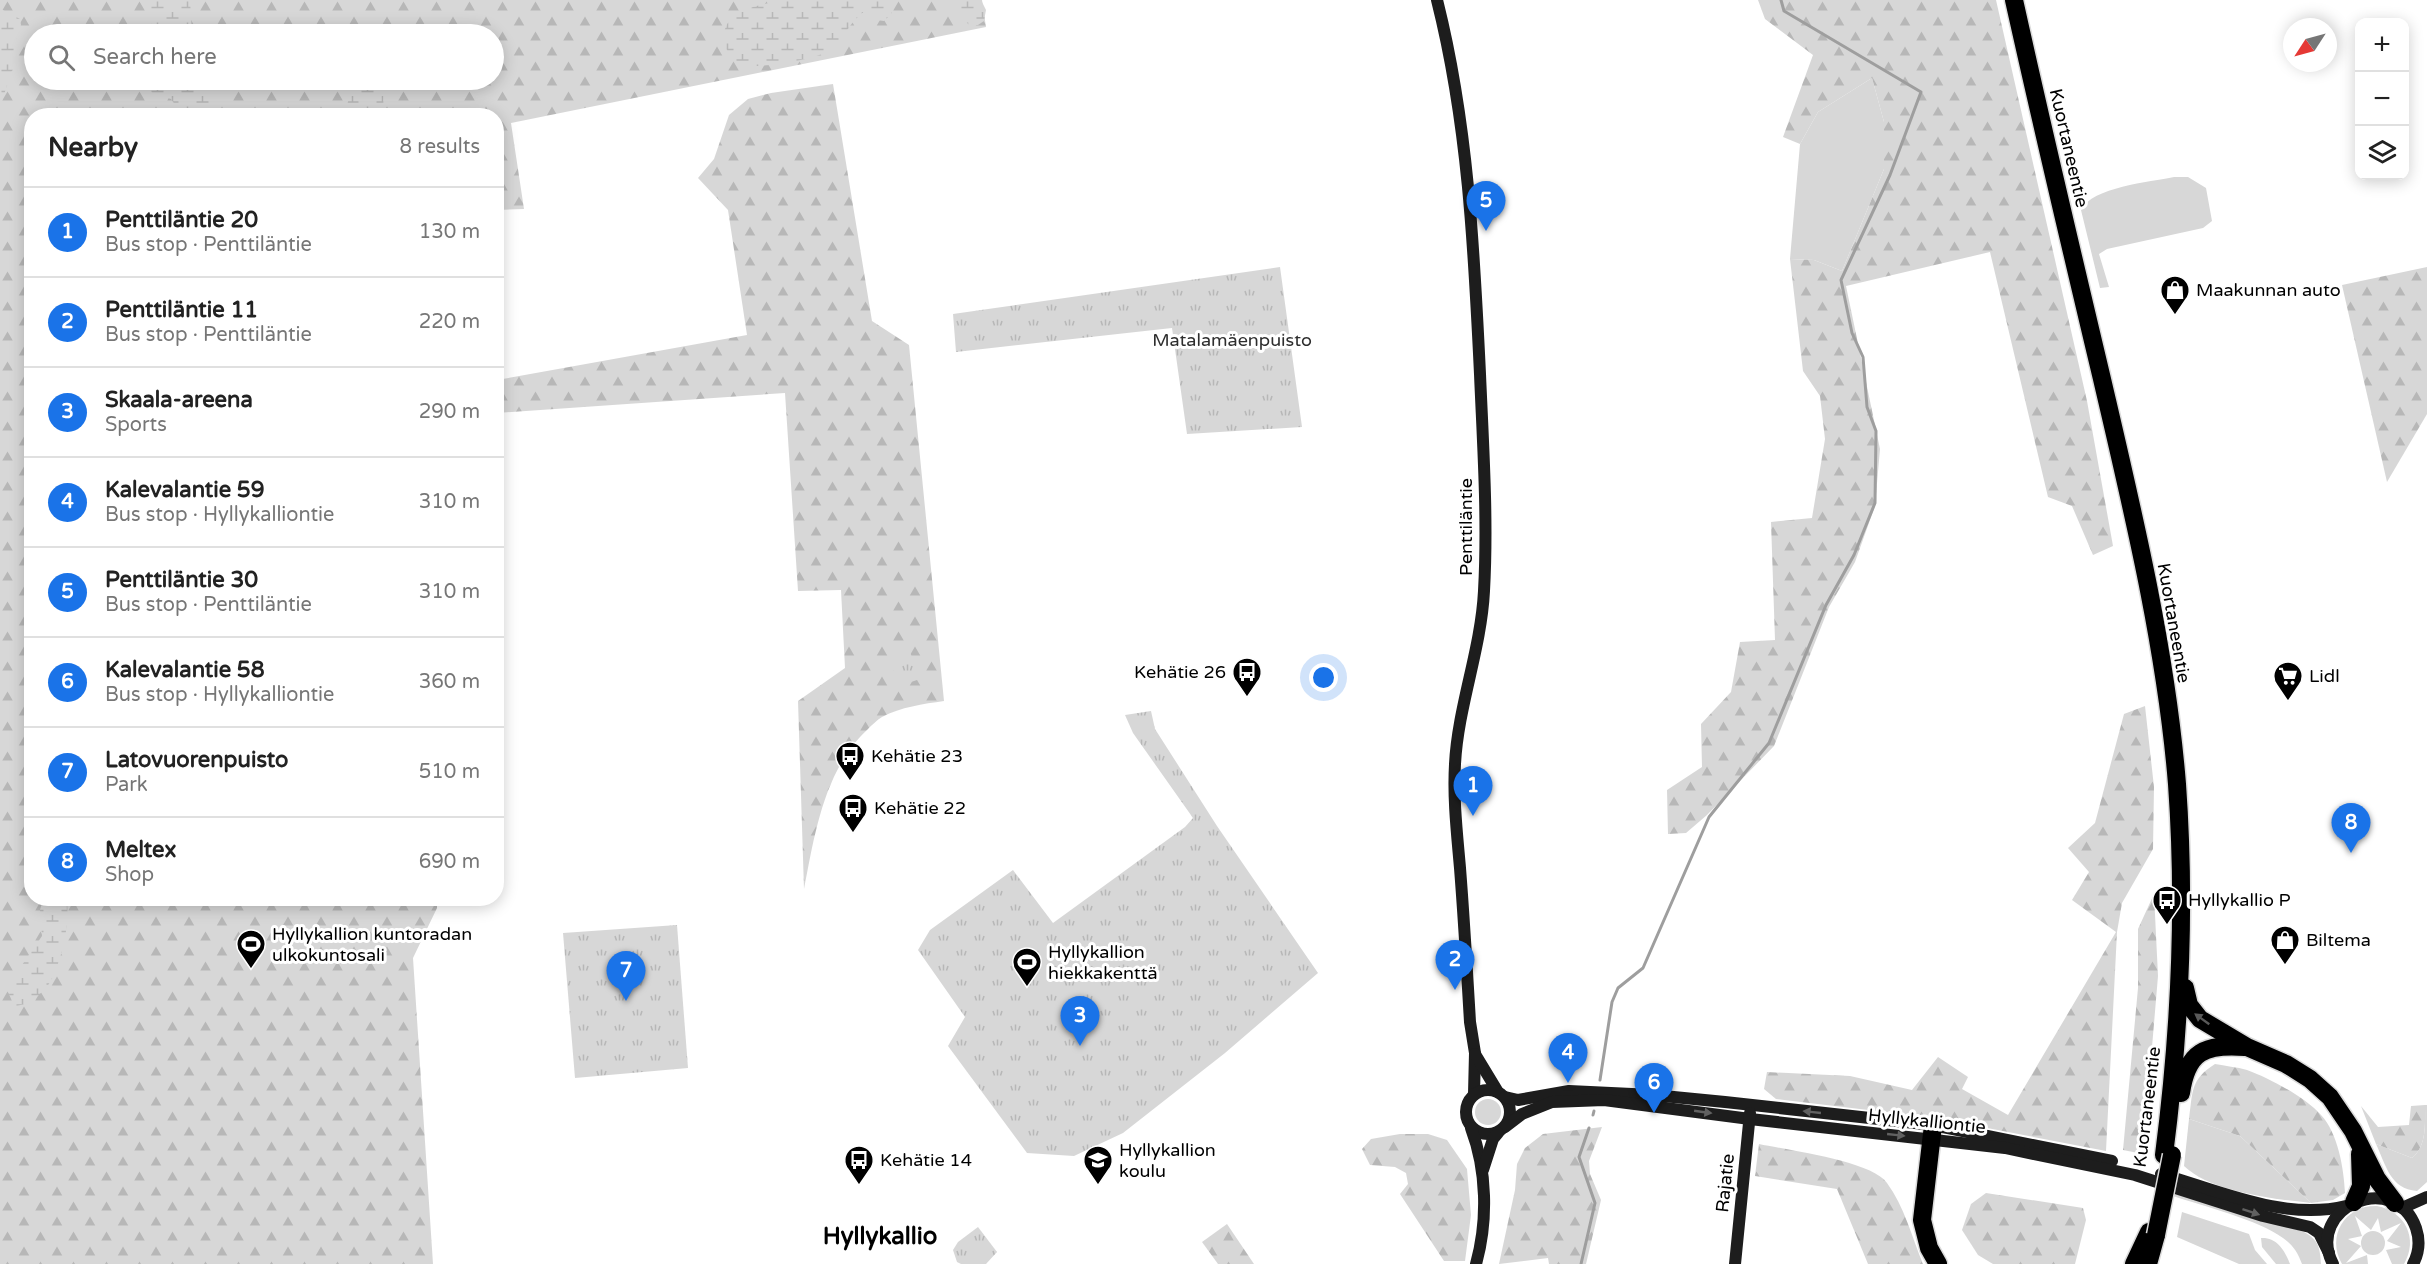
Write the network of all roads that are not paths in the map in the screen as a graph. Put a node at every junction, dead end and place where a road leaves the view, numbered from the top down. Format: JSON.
{"nodes":[{"id":1,"x":1437,"y":0,"type":"edge"},
{"id":2,"x":2013,"y":0,"type":"edge"},
{"id":3,"x":2181,"y":972,"type":"junction"},
{"id":4,"x":2247,"y":1047,"type":"junction"},
{"id":5,"x":1475,"y":1053,"type":"junction"},
{"id":6,"x":1474,"y":1094,"type":"junction"},
{"id":7,"x":1501,"y":1095,"type":"junction"},
{"id":8,"x":1751,"y":1105,"type":"junction"},
{"id":9,"x":1750,"y":1119,"type":"junction"},
{"id":10,"x":1471,"y":1128,"type":"junction"},
{"id":11,"x":1501,"y":1130,"type":"junction"},
{"id":12,"x":1932,"y":1132,"type":"junction"},
{"id":13,"x":2359,"y":1146,"type":"junction"},
{"id":14,"x":2168,"y":1155,"type":"junction"},
{"id":15,"x":1482,"y":1171,"type":"junction"},
{"id":16,"x":2427,"y":1197,"type":"edge"},
{"id":17,"x":2350,"y":1204,"type":"junction"},
{"id":18,"x":2398,"y":1206,"type":"junction"},
{"id":19,"x":2427,"y":1230,"type":"edge"},
{"id":20,"x":2153,"y":1233,"type":"junction"},
{"id":21,"x":2418,"y":1244,"type":"junction"},
{"id":22,"x":2331,"y":1258,"type":"edge"},
{"id":23,"x":2415,"y":1263,"type":"edge"},
{"id":24,"x":1476,"y":1264,"type":"edge"},
{"id":25,"x":1735,"y":1264,"type":"edge"},
{"id":26,"x":1938,"y":1264,"type":"edge"},
{"id":27,"x":2134,"y":1264,"type":"edge"},
{"id":28,"x":2142,"y":1264,"type":"edge"},
{"id":29,"x":2148,"y":1264,"type":"edge"}],
"edges":[{"from":1,"to":5,"type":"main road","name":"Penttiläntie"},
{"from":2,"to":3,"type":"highway","name":"Kuortaneentie"},
{"from":4,"to":3,"type":"highway","one_way":true},
{"from":3,"to":14,"type":"highway","name":"Kuortaneentie"},
{"from":4,"to":13,"type":"highway"},
{"from":4,"to":14,"type":"highway"},
{"from":5,"to":6,"type":"main road","name":"Penttiläntie"},
{"from":5,"to":7,"type":"main road","name":"Penttiläntie"},
{"from":6,"to":7,"type":"main road"},
{"from":6,"to":10,"type":"main road"},
{"from":7,"to":8,"type":"main road","name":"Hyllykalliontie"},
{"from":7,"to":11,"type":"main road"},
{"from":8,"to":9,"type":"main road","name":"Rajatie"},
{"from":12,"to":8,"type":"main road","name":"Hyllykalliontie","one_way":true},
{"from":11,"to":9,"type":"main road","name":"Hyllykalliontie","one_way":true},
{"from":9,"to":12,"type":"main road","name":"Hyllykalliontie","one_way":true},
{"from":9,"to":25,"type":"main road","name":"Rajatie"},
{"from":10,"to":11,"type":"main road"},
{"from":10,"to":15,"type":"main road"},
{"from":11,"to":15,"type":"main road"},
{"from":12,"to":17,"type":"main road","name":"Hyllykalliontie"},
{"from":12,"to":22,"type":"main road","name":"Hyllykalliontie","one_way":true},
{"from":12,"to":26,"type":"highway"},
{"from":13,"to":17,"type":"highway"},
{"from":13,"to":18,"type":"highway"},
{"from":14,"to":20,"type":"highway","name":"Kuortaneentie"},
{"from":15,"to":24,"type":"main road"},
{"from":16,"to":18,"type":"main road"},
{"from":17,"to":18,"type":"main road","name":"Hyllykalliontie"},
{"from":17,"to":22,"type":"main road"},
{"from":18,"to":21,"type":"main road"},
{"from":19,"to":21,"type":"main road"},
{"from":20,"to":27,"type":"highway"},
{"from":20,"to":28,"type":"highway","name":"Kuortaneentie"},
{"from":20,"to":29,"type":"highway"},
{"from":21,"to":23,"type":"main road"}]}
